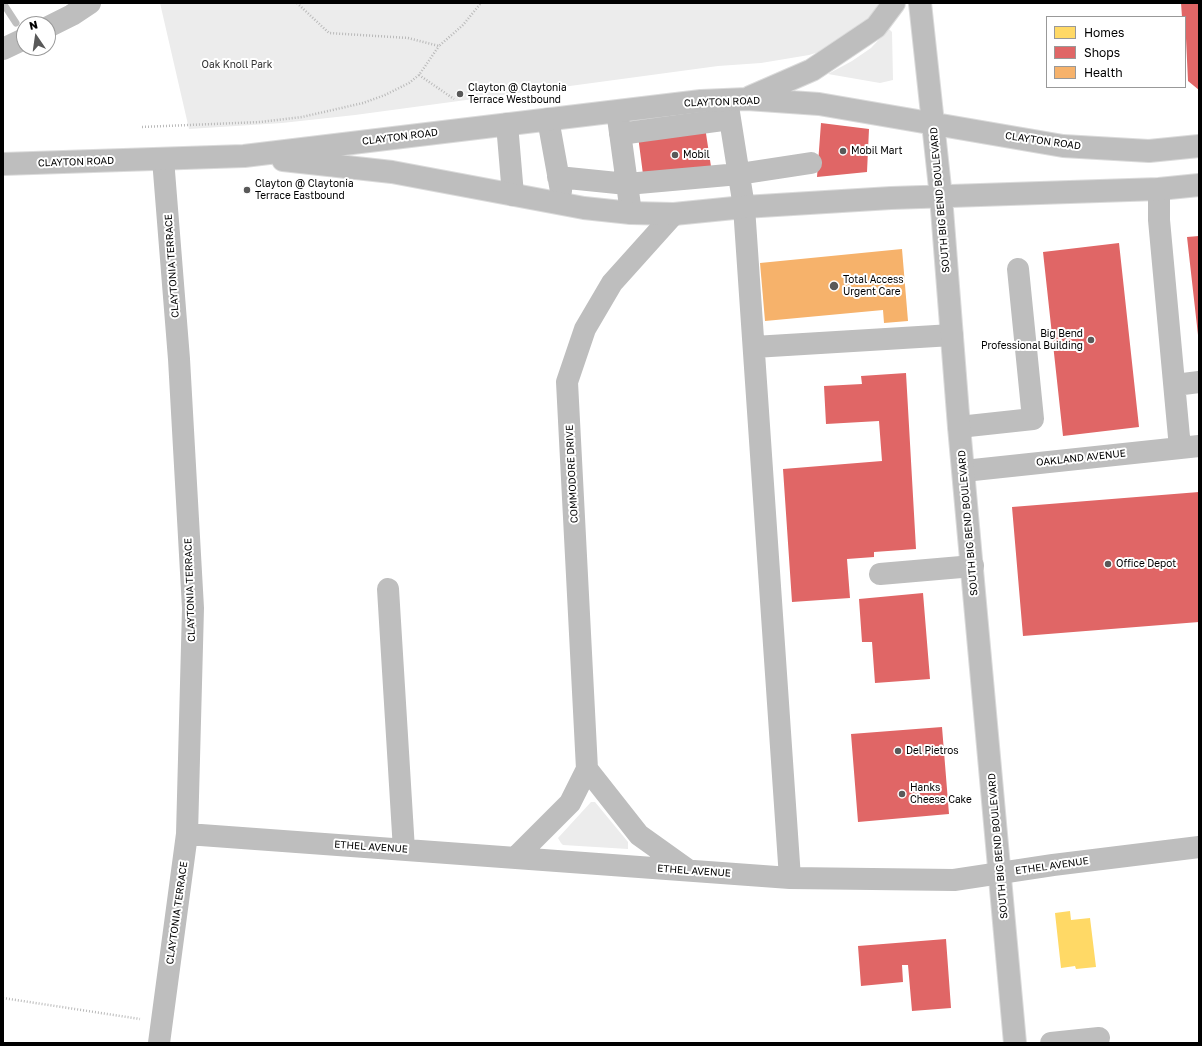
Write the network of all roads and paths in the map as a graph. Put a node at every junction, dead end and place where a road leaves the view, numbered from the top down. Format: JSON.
{"nodes":[{"id":1,"x":90,"y":3,"type":"edge"},
{"id":2,"x":297,"y":3,"type":"edge"},
{"id":3,"x":481,"y":3,"type":"edge"},
{"id":4,"x":894,"y":3,"type":"edge"},
{"id":5,"x":920,"y":3,"type":"edge"},
{"id":6,"x":56,"y":23,"type":"edge"},
{"id":7,"x":16,"y":43,"type":"edge"},
{"id":8,"x":439,"y":46,"type":"junction"},
{"id":9,"x":3,"y":49,"type":"edge"},
{"id":10,"x":419,"y":75,"type":"junction"},
{"id":11,"x":454,"y":100,"type":"dead end"},
{"id":12,"x":735,"y":106,"type":"junction"},
{"id":13,"x":617,"y":111,"type":"junction"},
{"id":14,"x":548,"y":120,"type":"junction"},
{"id":15,"x":507,"y":124,"type":"junction"},
{"id":16,"x":933,"y":124,"type":"junction"},
{"id":17,"x":142,"y":127,"type":"dead end"},
{"id":18,"x":620,"y":134,"type":"junction"},
{"id":19,"x":1199,"y":146,"type":"edge"},
{"id":20,"x":244,"y":156,"type":"junction"},
{"id":21,"x":163,"y":159,"type":"junction"},
{"id":22,"x":3,"y":164,"type":"edge"},
{"id":23,"x":811,"y":164,"type":"dead end"},
{"id":24,"x":739,"y":174,"type":"junction"},
{"id":25,"x":558,"y":177,"type":"junction"},
{"id":26,"x":627,"y":184,"type":"junction"},
{"id":27,"x":1199,"y":185,"type":"edge"},
{"id":28,"x":1159,"y":189,"type":"junction"},
{"id":29,"x":513,"y":195,"type":"junction"},
{"id":30,"x":941,"y":197,"type":"junction"},
{"id":31,"x":563,"y":204,"type":"junction"},
{"id":32,"x":744,"y":207,"type":"junction"},
{"id":33,"x":631,"y":213,"type":"junction"},
{"id":34,"x":674,"y":214,"type":"junction"},
{"id":35,"x":1018,"y":269,"type":"dead end"},
{"id":36,"x":952,"y":335,"type":"junction"},
{"id":37,"x":754,"y":347,"type":"junction"},
{"id":38,"x":1199,"y":382,"type":"edge"},
{"id":39,"x":1174,"y":385,"type":"junction"},
{"id":40,"x":959,"y":427,"type":"junction"},
{"id":41,"x":1190,"y":447,"type":"edge"},
{"id":42,"x":964,"y":471,"type":"junction"},
{"id":43,"x":973,"y":566,"type":"junction"},
{"id":44,"x":880,"y":574,"type":"dead end"},
{"id":45,"x":388,"y":589,"type":"dead end"},
{"id":46,"x":587,"y":769,"type":"junction"},
{"id":47,"x":187,"y":834,"type":"junction"},
{"id":48,"x":1199,"y":847,"type":"edge"},
{"id":49,"x":404,"y":850,"type":"junction"},
{"id":50,"x":516,"y":857,"type":"junction"},
{"id":51,"x":688,"y":870,"type":"junction"},
{"id":52,"x":1001,"y":873,"type":"junction"},
{"id":53,"x":790,"y":878,"type":"junction"},
{"id":54,"x":3,"y":998,"type":"edge"},
{"id":55,"x":160,"y":1033,"type":"edge"},
{"id":56,"x":1099,"y":1038,"type":"dead end"},
{"id":57,"x":1015,"y":1043,"type":"edge"},
{"id":58,"x":1051,"y":1043,"type":"edge"}],
"edges":[{"from":1,"to":6,"type":"main road"},
{"from":2,"to":8,"type":"path"},
{"from":3,"to":8,"type":"path"},
{"from":4,"to":12,"type":"main road"},
{"from":5,"to":16,"type":"main road","name":"SOUTH BIG BEND BOULEVARD"},
{"from":7,"to":9,"type":"main road"},
{"from":8,"to":10,"type":"path"},
{"from":10,"to":11,"type":"path"},
{"from":10,"to":17,"type":"path"},
{"from":12,"to":13,"type":"main road","name":"CLAYTON ROAD"},
{"from":12,"to":16,"type":"main road","name":"CLAYTON ROAD"},
{"from":12,"to":18,"type":"main road"},
{"from":12,"to":24,"type":"main road"},
{"from":13,"to":14,"type":"main road","name":"CLAYTON ROAD"},
{"from":13,"to":18,"type":"main road"},
{"from":14,"to":15,"type":"main road","name":"CLAYTON ROAD"},
{"from":14,"to":25,"type":"main road"},
{"from":15,"to":20,"type":"main road","name":"CLAYTON ROAD"},
{"from":15,"to":29,"type":"main road"},
{"from":16,"to":19,"type":"main road","name":"CLAYTON ROAD"},
{"from":16,"to":30,"type":"main road","name":"SOUTH BIG BEND BOULEVARD"},
{"from":18,"to":26,"type":"main road"},
{"from":20,"to":21,"type":"main road","name":"CLAYTON ROAD"},
{"from":20,"to":29,"type":"main road","name":"CLAYTON ROAD"},
{"from":21,"to":22,"type":"main road","name":"CLAYTON ROAD"},
{"from":21,"to":47,"type":"main road","name":"CLAYTONIA TERRACE"},
{"from":23,"to":24,"type":"main road"},
{"from":24,"to":26,"type":"main road"},
{"from":24,"to":32,"type":"main road"},
{"from":25,"to":26,"type":"main road"},
{"from":25,"to":31,"type":"main road"},
{"from":26,"to":33,"type":"main road"},
{"from":27,"to":28,"type":"main road","name":"CLAYTON ROAD"},
{"from":28,"to":30,"type":"main road","name":"CLAYTON ROAD"},
{"from":28,"to":39,"type":"main road"},
{"from":29,"to":31,"type":"main road","name":"CLAYTON ROAD"},
{"from":30,"to":32,"type":"main road","name":"CLAYTON ROAD"},
{"from":30,"to":36,"type":"main road","name":"SOUTH BIG BEND BOULEVARD"},
{"from":31,"to":33,"type":"main road","name":"CLAYTON ROAD"},
{"from":32,"to":34,"type":"main road","name":"CLAYTON ROAD"},
{"from":32,"to":37,"type":"main road"},
{"from":33,"to":34,"type":"main road","name":"CLAYTON ROAD"},
{"from":34,"to":46,"type":"main road","name":"COMMODORE DRIVE"},
{"from":35,"to":40,"type":"main road"},
{"from":36,"to":37,"type":"main road"},
{"from":36,"to":40,"type":"main road","name":"SOUTH BIG BEND BOULEVARD"},
{"from":37,"to":53,"type":"main road"},
{"from":38,"to":39,"type":"main road"},
{"from":39,"to":41,"type":"main road"},
{"from":40,"to":42,"type":"main road","name":"SOUTH BIG BEND BOULEVARD"},
{"from":41,"to":42,"type":"main road","name":"OAKLAND AVENUE"},
{"from":42,"to":43,"type":"main road","name":"SOUTH BIG BEND BOULEVARD"},
{"from":43,"to":44,"type":"main road"},
{"from":43,"to":52,"type":"main road","name":"SOUTH BIG BEND BOULEVARD"},
{"from":45,"to":49,"type":"main road"},
{"from":46,"to":50,"type":"main road","name":"COMMODORE DRIVE"},
{"from":46,"to":51,"type":"main road"},
{"from":47,"to":49,"type":"main road","name":"ETHEL AVENUE"},
{"from":47,"to":55,"type":"main road","name":"CLAYTONIA TERRACE"},
{"from":48,"to":52,"type":"main road","name":"ETHEL AVENUE"},
{"from":49,"to":50,"type":"main road","name":"ETHEL AVENUE"},
{"from":50,"to":51,"type":"main road","name":"ETHEL AVENUE"},
{"from":51,"to":53,"type":"main road","name":"ETHEL AVENUE"},
{"from":52,"to":53,"type":"main road","name":"ETHEL AVENUE"},
{"from":52,"to":57,"type":"main road","name":"SOUTH BIG BEND BOULEVARD"},
{"from":54,"to":55,"type":"path"},
{"from":56,"to":58,"type":"main road"}]}
